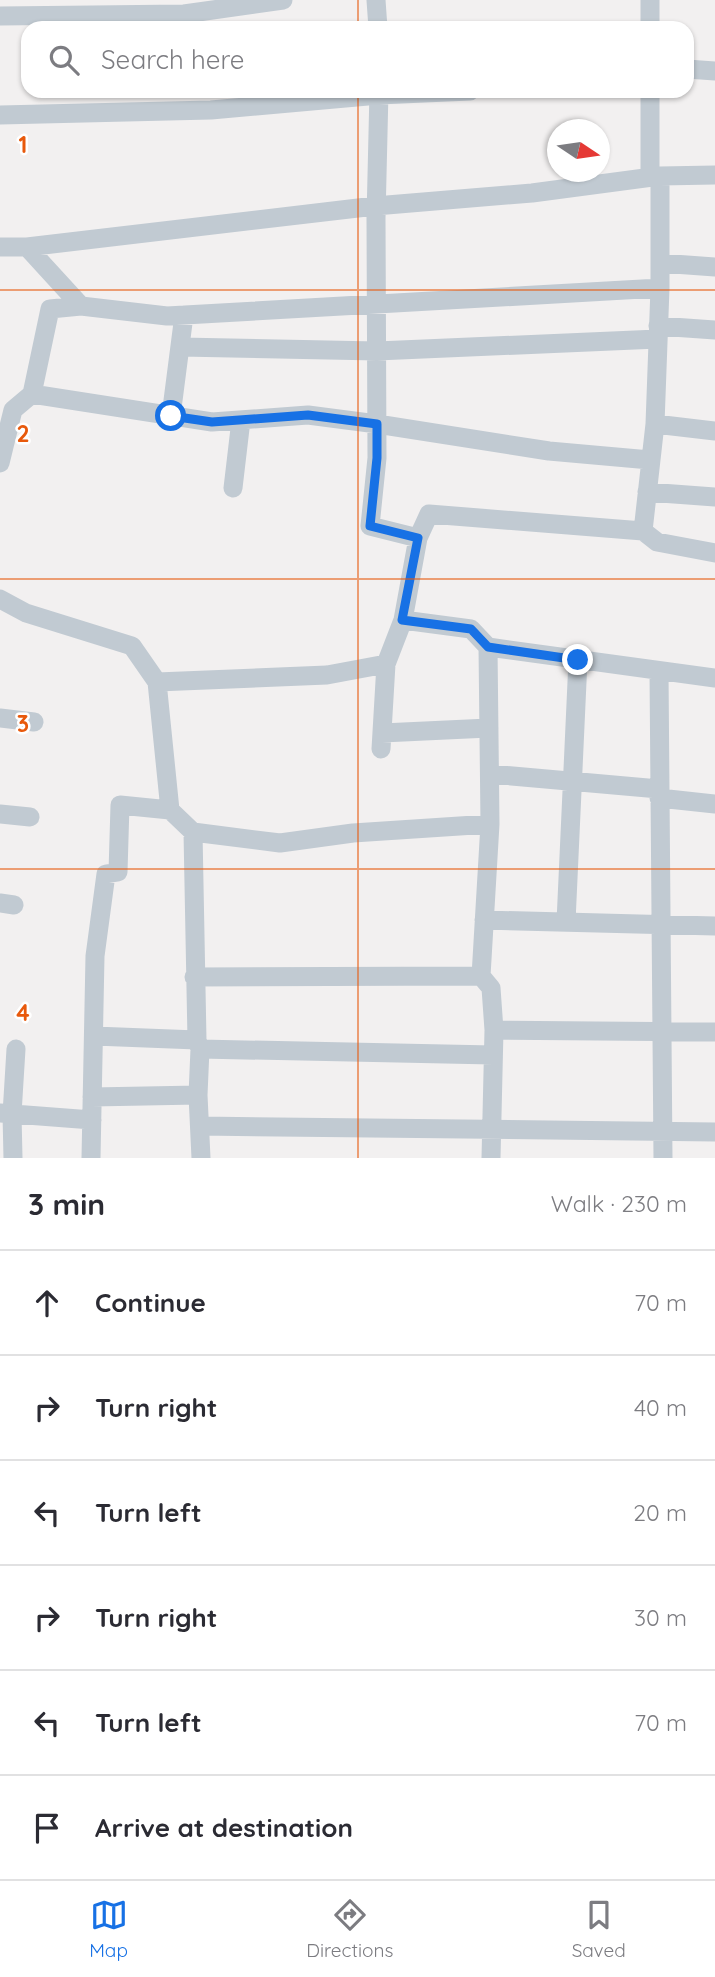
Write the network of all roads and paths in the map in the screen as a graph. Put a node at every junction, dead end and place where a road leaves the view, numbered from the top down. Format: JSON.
{"nodes":[{"id":1,"x":283,"y":0,"type":"edge"},
{"id":2,"x":376,"y":0,"type":"edge"},
{"id":3,"x":650,"y":0,"type":"edge"},
{"id":4,"x":0,"y":16,"type":"edge"},
{"id":5,"x":378,"y":21,"type":"edge"},
{"id":6,"x":650,"y":21,"type":"edge"},
{"id":7,"x":694,"y":70,"type":"edge"},
{"id":8,"x":715,"y":71,"type":"edge"},
{"id":9,"x":330,"y":98,"type":"edge"},
{"id":10,"x":379,"y":98,"type":"edge"},
{"id":11,"x":650,"y":98,"type":"edge"},
{"id":12,"x":0,"y":115,"type":"edge"},
{"id":13,"x":715,"y":175,"type":"edge"},
{"id":14,"x":655,"y":176,"type":"junction"},
{"id":15,"x":376,"y":206,"type":"junction"},
{"id":16,"x":0,"y":247,"type":"edge"},
{"id":17,"x":27,"y":247,"type":"junction"},
{"id":18,"x":660,"y":264,"type":"junction"},
{"id":19,"x":715,"y":267,"type":"edge"},
{"id":20,"x":660,"y":288,"type":"junction"},
{"id":21,"x":376,"y":303,"type":"junction"},
{"id":22,"x":81,"y":306,"type":"junction"},
{"id":23,"x":184,"y":315,"type":"junction"},
{"id":24,"x":715,"y":330,"type":"edge"},
{"id":25,"x":658,"y":332,"type":"junction"},
{"id":26,"x":181,"y":347,"type":"junction"},
{"id":27,"x":377,"y":351,"type":"junction"},
{"id":28,"x":32,"y":394,"type":"junction"},
{"id":29,"x":6,"y":409,"type":"edge"},
{"id":30,"x":171,"y":416,"type":"junction"},
{"id":31,"x":241,"y":420,"type":"junction"},
{"id":32,"x":377,"y":424,"type":"junction"},
{"id":33,"x":655,"y":424,"type":"junction"},
{"id":34,"x":715,"y":431,"type":"edge"},
{"id":35,"x":650,"y":460,"type":"junction"},
{"id":36,"x":0,"y":464,"type":"edge"},
{"id":37,"x":233,"y":488,"type":"dead end"},
{"id":38,"x":647,"y":492,"type":"junction"},
{"id":39,"x":715,"y":497,"type":"edge"},
{"id":40,"x":643,"y":531,"type":"junction"},
{"id":41,"x":418,"y":538,"type":"junction"},
{"id":42,"x":715,"y":553,"type":"edge"},
{"id":43,"x":0,"y":599,"type":"edge"},
{"id":44,"x":402,"y":620,"type":"junction"},
{"id":45,"x":488,"y":647,"type":"junction"},
{"id":46,"x":578,"y":660,"type":"junction"},
{"id":47,"x":386,"y":664,"type":"junction"},
{"id":48,"x":659,"y":671,"type":"junction"},
{"id":49,"x":715,"y":678,"type":"edge"},
{"id":50,"x":157,"y":682,"type":"junction"},
{"id":51,"x":0,"y":718,"type":"edge"},
{"id":52,"x":34,"y":722,"type":"dead end"},
{"id":53,"x":489,"y":727,"type":"junction"},
{"id":54,"x":490,"y":774,"type":"junction"},
{"id":55,"x":573,"y":782,"type":"junction"},
{"id":56,"x":659,"y":793,"type":"junction"},
{"id":57,"x":715,"y":804,"type":"edge"},
{"id":58,"x":170,"y":810,"type":"junction"},
{"id":59,"x":0,"y":814,"type":"edge"},
{"id":60,"x":30,"y":817,"type":"dead end"},
{"id":61,"x":490,"y":824,"type":"junction"},
{"id":62,"x":193,"y":832,"type":"junction"},
{"id":63,"x":484,"y":920,"type":"junction"},
{"id":64,"x":566,"y":922,"type":"junction"},
{"id":65,"x":660,"y":924,"type":"junction"},
{"id":66,"x":715,"y":926,"type":"edge"},
{"id":67,"x":481,"y":976,"type":"junction"},
{"id":68,"x":194,"y":977,"type":"junction"},
{"id":69,"x":494,"y":1030,"type":"junction"},
{"id":70,"x":662,"y":1032,"type":"junction"},
{"id":71,"x":715,"y":1032,"type":"edge"},
{"id":72,"x":94,"y":1036,"type":"junction"},
{"id":73,"x":198,"y":1044,"type":"junction"},
{"id":74,"x":16,"y":1049,"type":"dead end"},
{"id":75,"x":493,"y":1055,"type":"junction"},
{"id":76,"x":198,"y":1095,"type":"junction"},
{"id":77,"x":92,"y":1097,"type":"junction"},
{"id":78,"x":6,"y":1113,"type":"edge"},
{"id":79,"x":92,"y":1120,"type":"junction"},
{"id":80,"x":200,"y":1126,"type":"junction"},
{"id":81,"x":491,"y":1130,"type":"junction"},
{"id":82,"x":663,"y":1131,"type":"junction"},
{"id":83,"x":715,"y":1132,"type":"edge"},
{"id":84,"x":13,"y":1158,"type":"edge"},
{"id":85,"x":91,"y":1158,"type":"edge"},
{"id":86,"x":201,"y":1158,"type":"edge"},
{"id":87,"x":491,"y":1158,"type":"edge"},
{"id":88,"x":663,"y":1158,"type":"edge"}],
"edges":[{"from":1,"to":4,"type":"street"},
{"from":2,"to":5,"type":"street"},
{"from":3,"to":6,"type":"street"},
{"from":7,"to":8,"type":"street"},
{"from":9,"to":12,"type":"street"},
{"from":10,"to":15,"type":"street"},
{"from":11,"to":14,"type":"street"},
{"from":13,"to":14,"type":"street"},
{"from":14,"to":15,"type":"street"},
{"from":14,"to":18,"type":"street"},
{"from":15,"to":17,"type":"street"},
{"from":15,"to":21,"type":"street"},
{"from":16,"to":17,"type":"street"},
{"from":17,"to":22,"type":"street"},
{"from":18,"to":19,"type":"street"},
{"from":18,"to":20,"type":"street"},
{"from":20,"to":21,"type":"street"},
{"from":20,"to":25,"type":"street"},
{"from":21,"to":23,"type":"street"},
{"from":21,"to":27,"type":"street"},
{"from":22,"to":23,"type":"street"},
{"from":22,"to":28,"type":"street"},
{"from":23,"to":26,"type":"street"},
{"from":24,"to":25,"type":"street"},
{"from":25,"to":27,"type":"street"},
{"from":25,"to":33,"type":"street"},
{"from":26,"to":27,"type":"street"},
{"from":26,"to":30,"type":"street"},
{"from":27,"to":32,"type":"street"},
{"from":28,"to":29,"type":"street"},
{"from":28,"to":30,"type":"street"},
{"from":29,"to":36,"type":"street"},
{"from":30,"to":31,"type":"street"},
{"from":31,"to":32,"type":"street"},
{"from":31,"to":37,"type":"street"},
{"from":32,"to":35,"type":"street"},
{"from":32,"to":41,"type":"street"},
{"from":33,"to":34,"type":"street"},
{"from":33,"to":35,"type":"street"},
{"from":35,"to":38,"type":"street"},
{"from":38,"to":39,"type":"street"},
{"from":38,"to":40,"type":"street"},
{"from":40,"to":41,"type":"street"},
{"from":40,"to":42,"type":"street"},
{"from":41,"to":44,"type":"street"},
{"from":43,"to":50,"type":"street"},
{"from":44,"to":45,"type":"street"},
{"from":44,"to":47,"type":"street"},
{"from":45,"to":46,"type":"street"},
{"from":45,"to":53,"type":"street"},
{"from":46,"to":48,"type":"street"},
{"from":46,"to":55,"type":"street"},
{"from":47,"to":50,"type":"street"},
{"from":47,"to":53,"type":"street"},
{"from":48,"to":49,"type":"street"},
{"from":48,"to":56,"type":"street"},
{"from":50,"to":58,"type":"street"},
{"from":51,"to":52,"type":"street"},
{"from":53,"to":54,"type":"street"},
{"from":54,"to":55,"type":"street"},
{"from":54,"to":61,"type":"street"},
{"from":55,"to":56,"type":"street"},
{"from":55,"to":64,"type":"street"},
{"from":56,"to":57,"type":"street"},
{"from":56,"to":65,"type":"street"},
{"from":58,"to":62,"type":"street"},
{"from":58,"to":72,"type":"street"},
{"from":59,"to":60,"type":"street"},
{"from":61,"to":62,"type":"street"},
{"from":61,"to":63,"type":"street"},
{"from":62,"to":68,"type":"street"},
{"from":63,"to":64,"type":"street"},
{"from":63,"to":67,"type":"street"},
{"from":64,"to":65,"type":"street"},
{"from":65,"to":66,"type":"street"},
{"from":65,"to":70,"type":"street"},
{"from":67,"to":68,"type":"street"},
{"from":67,"to":69,"type":"street"},
{"from":68,"to":73,"type":"street"},
{"from":69,"to":70,"type":"street"},
{"from":69,"to":75,"type":"street"},
{"from":70,"to":71,"type":"street"},
{"from":70,"to":82,"type":"street"},
{"from":72,"to":73,"type":"street"},
{"from":72,"to":77,"type":"street"},
{"from":73,"to":75,"type":"street"},
{"from":73,"to":76,"type":"street"},
{"from":74,"to":78,"type":"street"},
{"from":75,"to":81,"type":"street"},
{"from":76,"to":77,"type":"street"},
{"from":76,"to":80,"type":"street"},
{"from":77,"to":79,"type":"street"},
{"from":78,"to":79,"type":"street"},
{"from":78,"to":84,"type":"street"},
{"from":79,"to":85,"type":"street"},
{"from":80,"to":81,"type":"street"},
{"from":80,"to":86,"type":"street"},
{"from":81,"to":82,"type":"street"},
{"from":81,"to":87,"type":"street"},
{"from":82,"to":83,"type":"street"},
{"from":82,"to":88,"type":"street"}]}
